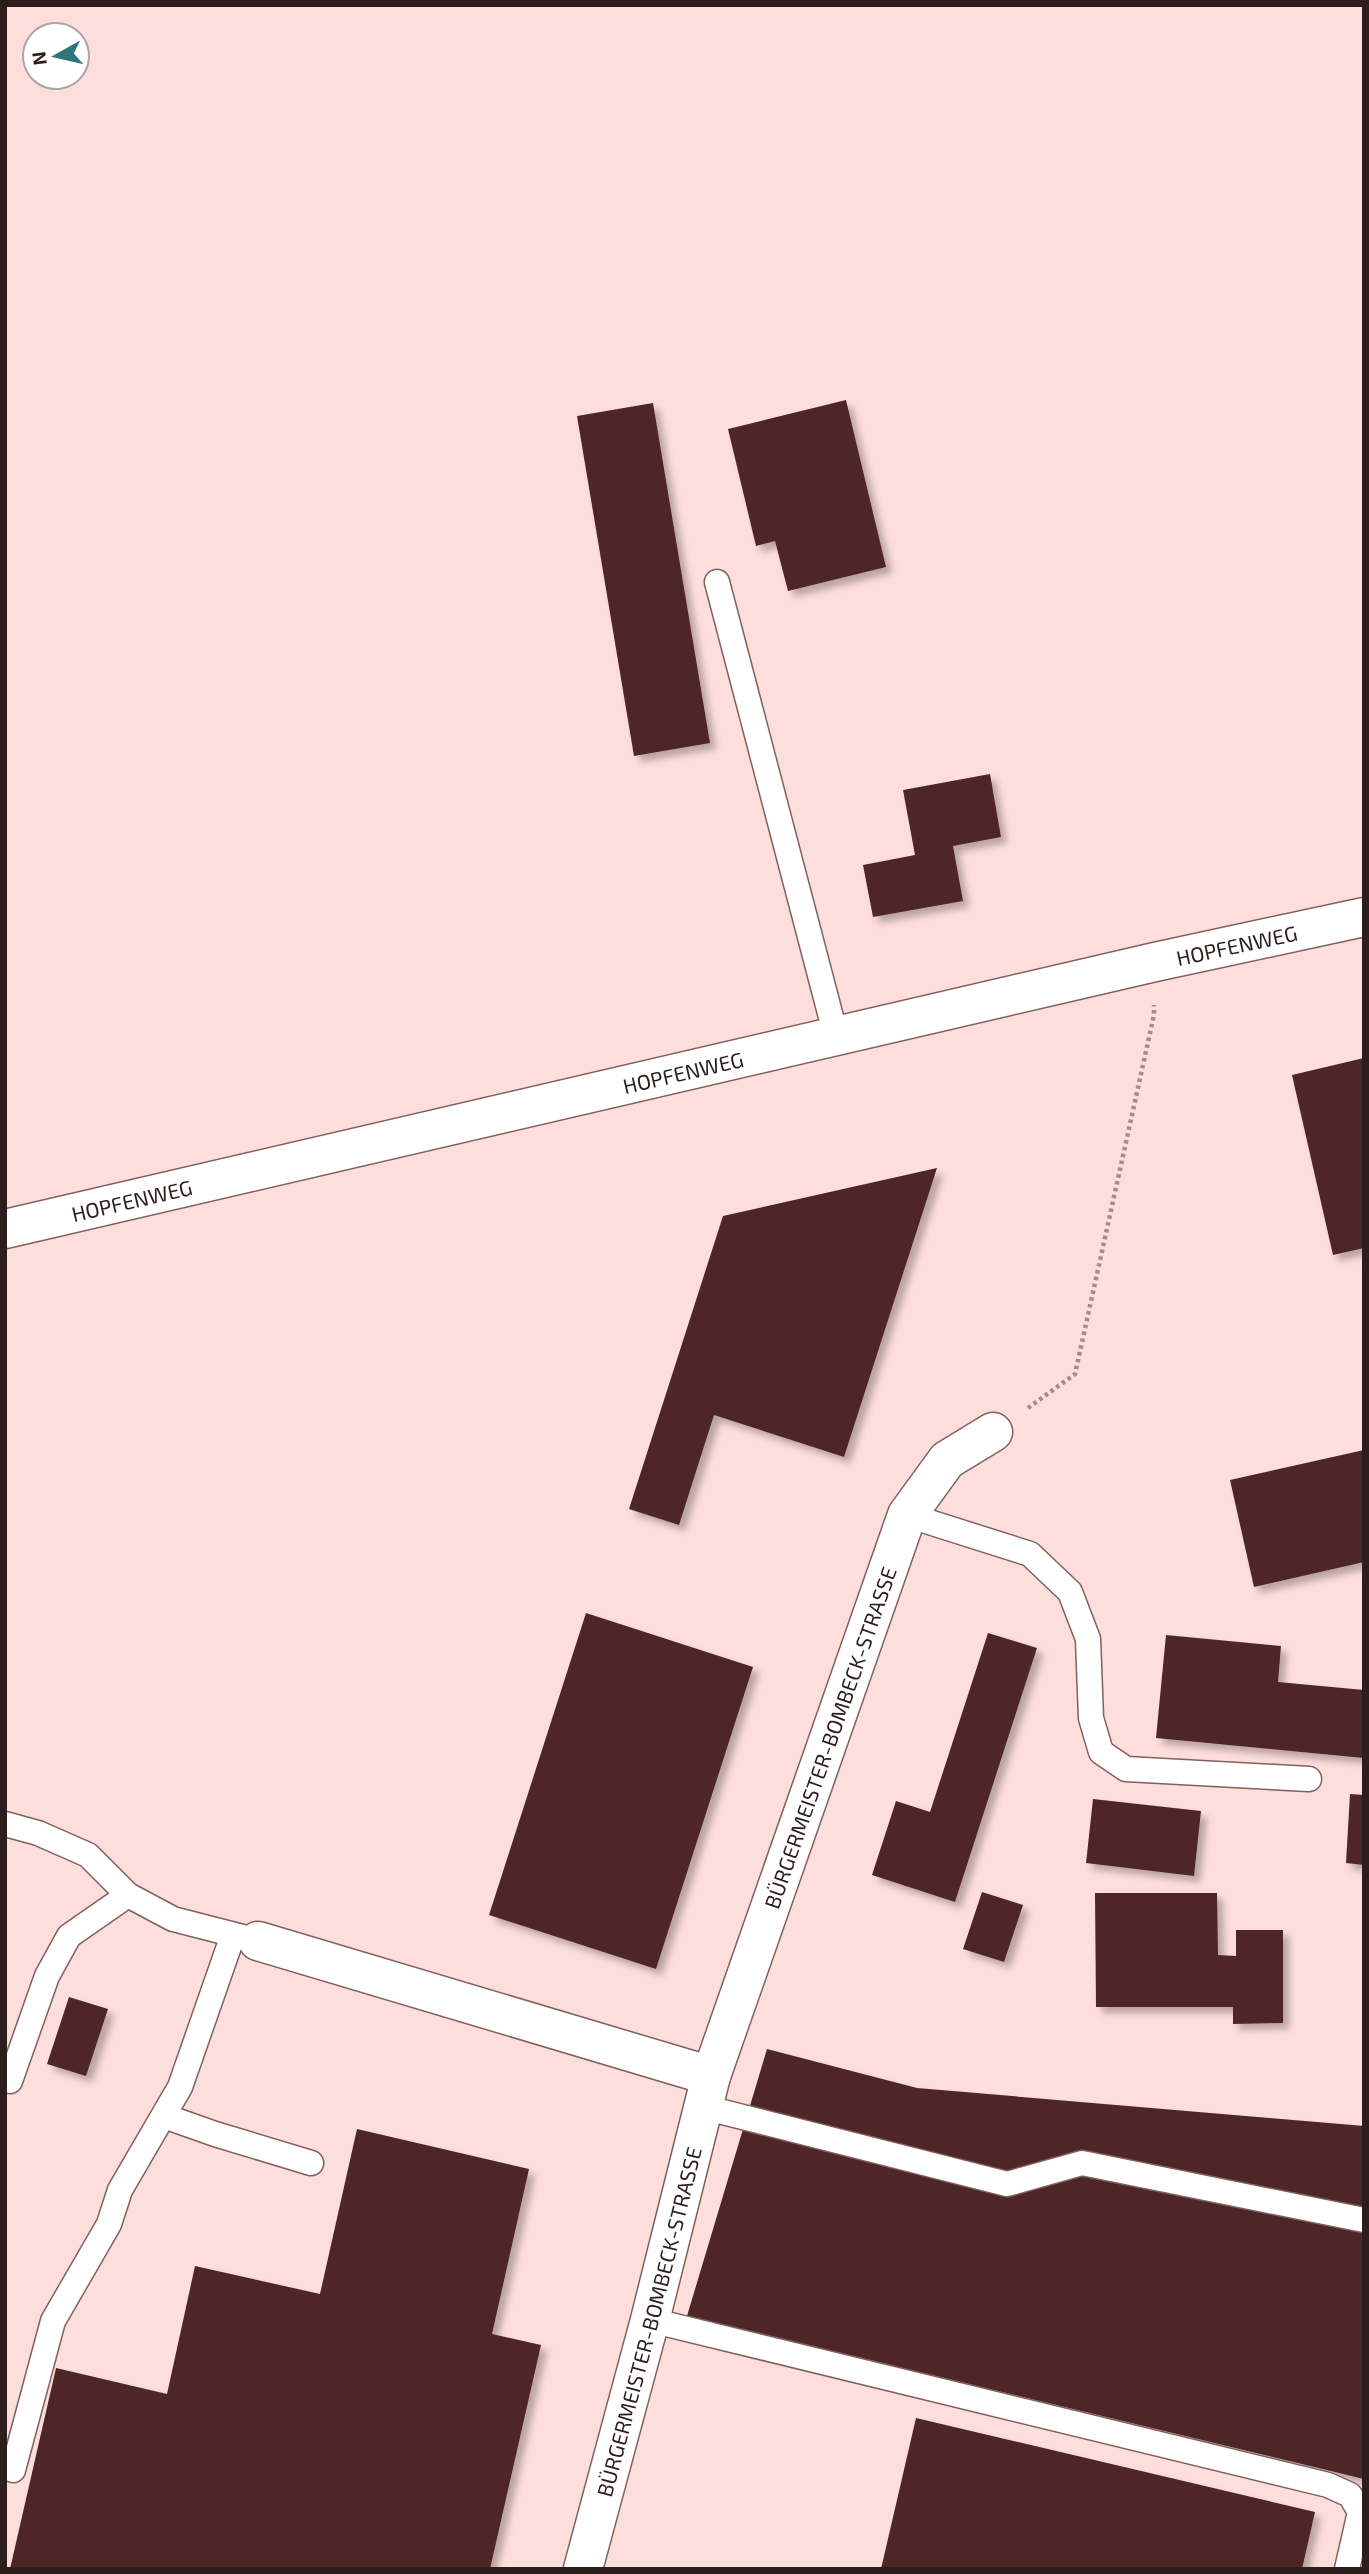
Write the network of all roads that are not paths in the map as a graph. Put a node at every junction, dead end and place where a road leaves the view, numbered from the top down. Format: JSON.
{"nodes":[{"id":1,"x":717,"y":582,"type":"dead end"},
{"id":2,"x":1364,"y":917,"type":"edge"},
{"id":3,"x":836,"y":1036,"type":"junction"},
{"id":4,"x":5,"y":1229,"type":"edge"},
{"id":5,"x":993,"y":1432,"type":"road end"},
{"id":6,"x":907,"y":1515,"type":"junction"},
{"id":7,"x":1310,"y":1779,"type":"dead end"},
{"id":8,"x":5,"y":1824,"type":"edge"},
{"id":9,"x":128,"y":1895,"type":"junction"},
{"id":10,"x":246,"y":1938,"type":"junction"},
{"id":11,"x":10,"y":2081,"type":"dead end"},
{"id":12,"x":707,"y":2091,"type":"junction"},
{"id":13,"x":164,"y":2116,"type":"junction"},
{"id":14,"x":311,"y":2163,"type":"dead end"},
{"id":15,"x":1364,"y":2220,"type":"edge"},
{"id":16,"x":650,"y":2320,"type":"junction"},
{"id":17,"x":13,"y":2470,"type":"dead end"},
{"id":18,"x":583,"y":2569,"type":"edge"},
{"id":19,"x":1347,"y":2569,"type":"edge"}],
"edges":[{"from":1,"to":3,"type":"lane"},
{"from":2,"to":3,"type":"street","name":"HOPFENWEG"},
{"from":3,"to":4,"type":"street","name":"HOPFENWEG"},
{"from":5,"to":6,"type":"street","name":"BÜRGERMEISTER-BOMBECK-STRASSE"},
{"from":6,"to":7,"type":"lane"},
{"from":6,"to":12,"type":"street","name":"BÜRGERMEISTER-BOMBECK-STRASSE"},
{"from":8,"to":9,"type":"lane"},
{"from":9,"to":10,"type":"lane"},
{"from":9,"to":11,"type":"lane"},
{"from":10,"to":12,"type":"street"},
{"from":10,"to":13,"type":"lane"},
{"from":12,"to":15,"type":"lane"},
{"from":12,"to":16,"type":"street","name":"BÜRGERMEISTER-BOMBECK-STRASSE"},
{"from":13,"to":14,"type":"lane"},
{"from":13,"to":17,"type":"lane"},
{"from":16,"to":18,"type":"street","name":"BÜRGERMEISTER-BOMBECK-STRASSE"},
{"from":16,"to":19,"type":"lane"}]}
